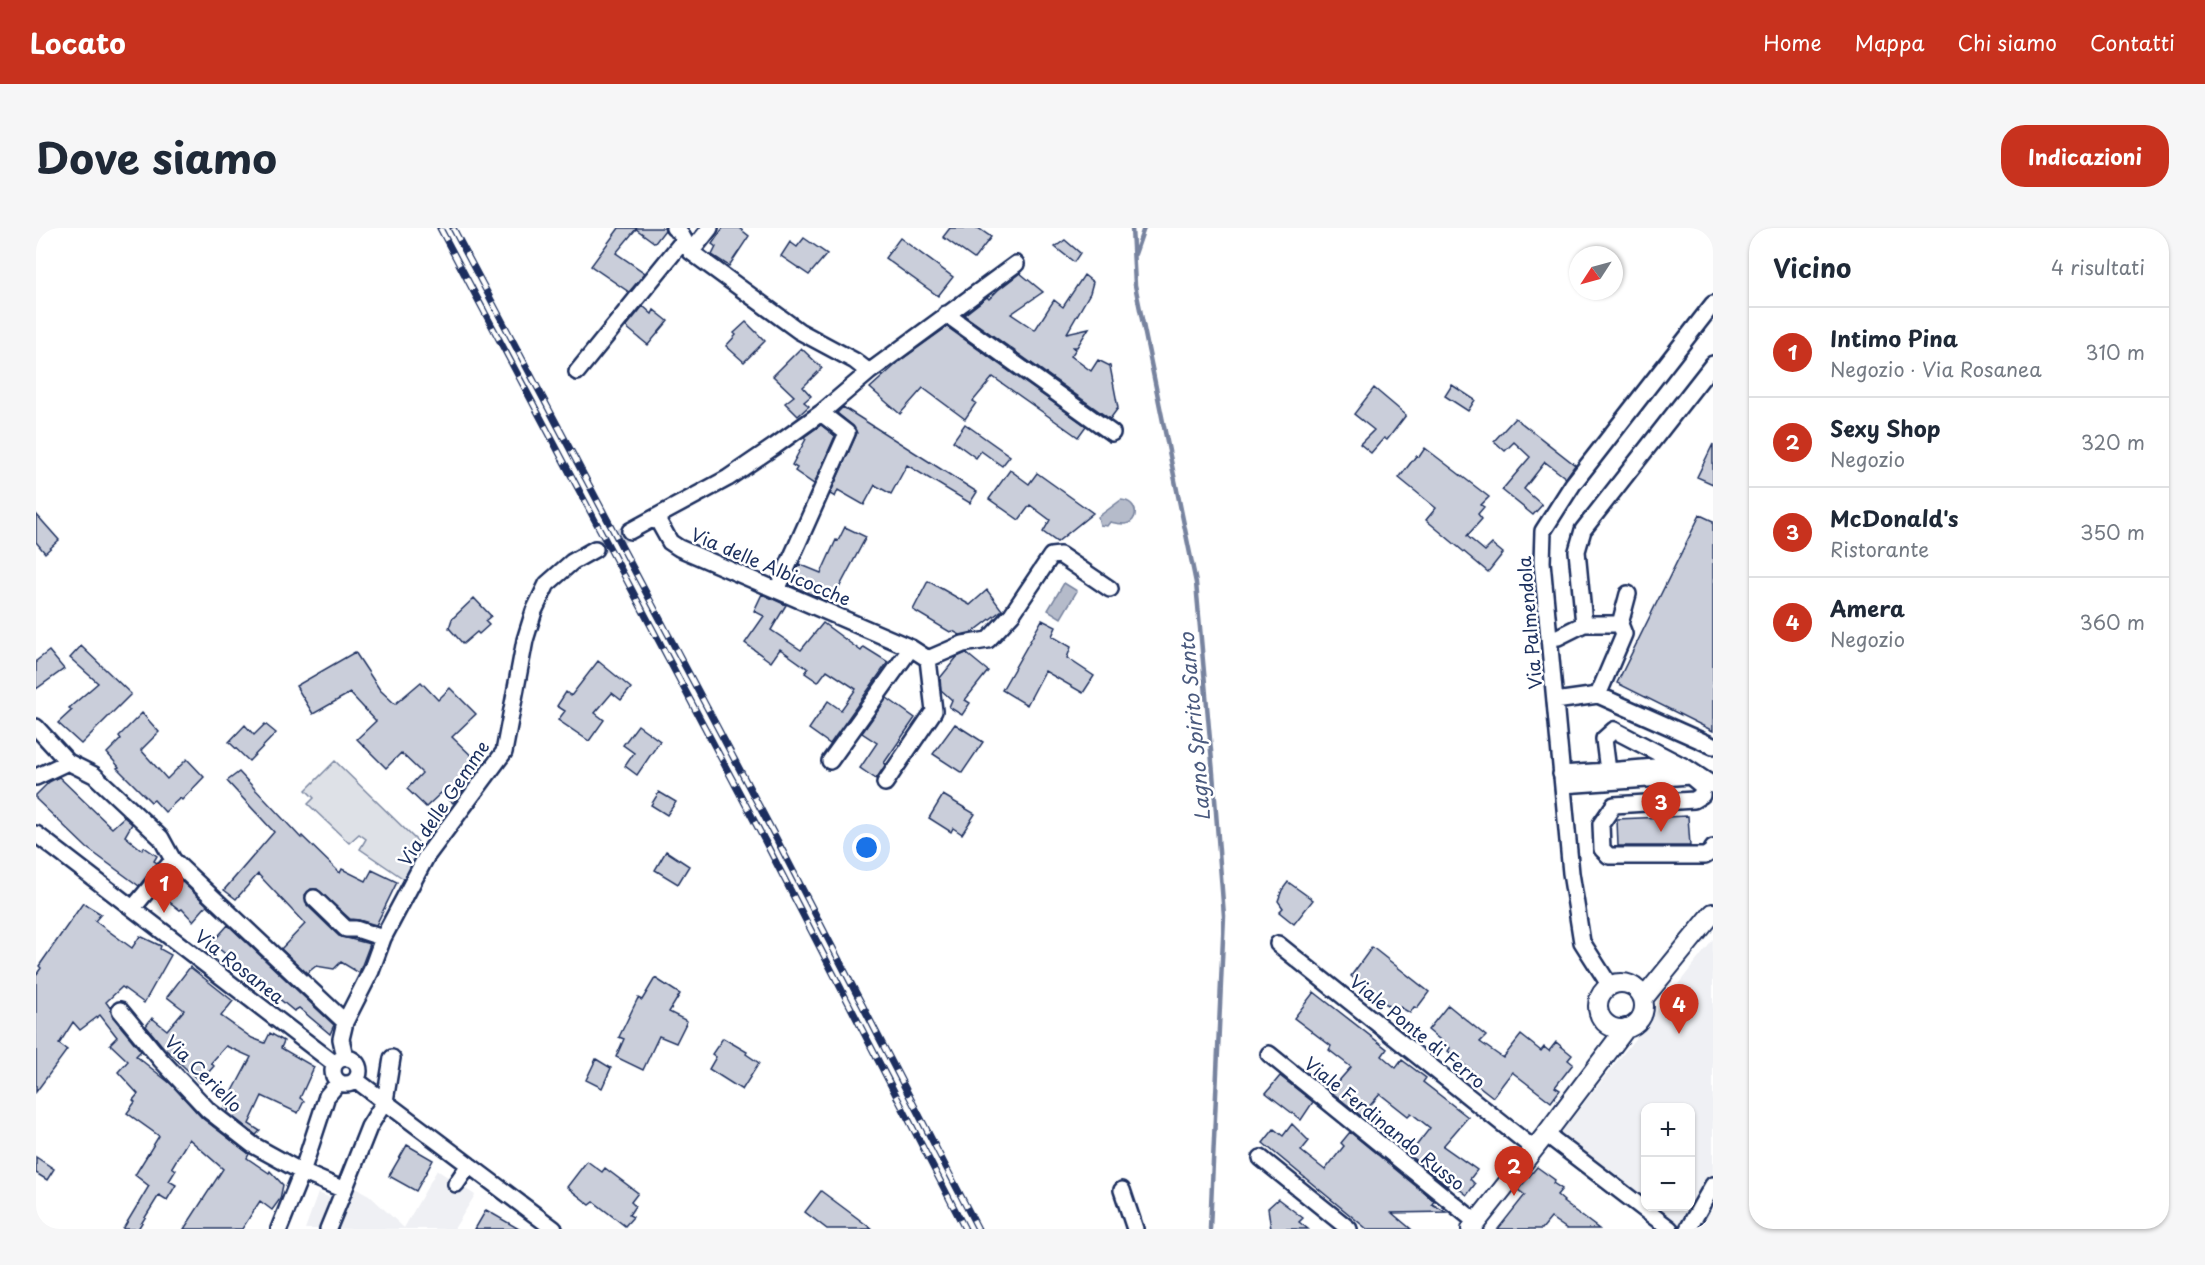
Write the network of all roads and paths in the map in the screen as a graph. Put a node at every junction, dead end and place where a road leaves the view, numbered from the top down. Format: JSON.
{"nodes":[{"id":1,"x":710,"y":228,"type":"edge"},
{"id":2,"x":683,"y":240,"type":"edge"},
{"id":3,"x":1016,"y":264,"type":"dead end"},
{"id":4,"x":946,"y":314,"type":"junction"},
{"id":5,"x":1710,"y":315,"type":"edge"},
{"id":6,"x":1713,"y":363,"type":"edge"},
{"id":7,"x":577,"y":372,"type":"dead end"},
{"id":8,"x":869,"y":372,"type":"junction"},
{"id":9,"x":821,"y":412,"type":"junction"},
{"id":10,"x":1112,"y":433,"type":"dead end"},
{"id":11,"x":656,"y":517,"type":"junction"},
{"id":12,"x":630,"y":531,"type":"tunnel mouth"},
{"id":13,"x":595,"y":549,"type":"tunnel mouth"},
{"id":14,"x":1110,"y":589,"type":"dead end"},
{"id":15,"x":777,"y":590,"type":"junction"},
{"id":16,"x":1628,"y":594,"type":"dead end"},
{"id":17,"x":1584,"y":624,"type":"junction"},
{"id":18,"x":1620,"y":624,"type":"junction"},
{"id":19,"x":1549,"y":638,"type":"junction"},
{"id":20,"x":910,"y":648,"type":"junction"},
{"id":21,"x":928,"y":659,"type":"junction"},
{"id":22,"x":1598,"y":695,"type":"junction"},
{"id":23,"x":1555,"y":701,"type":"junction"},
{"id":24,"x":36,"y":727,"type":"edge"},
{"id":25,"x":1713,"y":747,"type":"edge"},
{"id":26,"x":830,"y":760,"type":"dead end"},
{"id":27,"x":68,"y":762,"type":"junction"},
{"id":28,"x":1678,"y":765,"type":"junction"},
{"id":29,"x":1608,"y":771,"type":"junction"},
{"id":30,"x":36,"y":777,"type":"edge"},
{"id":31,"x":1562,"y":779,"type":"junction"},
{"id":32,"x":885,"y":783,"type":"dead end"},
{"id":33,"x":1713,"y":785,"type":"edge"},
{"id":34,"x":36,"y":834,"type":"edge"},
{"id":35,"x":1713,"y":848,"type":"edge"},
{"id":36,"x":173,"y":860,"type":"junction"},
{"id":37,"x":314,"y":898,"type":"dead end"},
{"id":38,"x":132,"y":908,"type":"junction"},
{"id":39,"x":1713,"y":913,"type":"edge"},
{"id":40,"x":383,"y":938,"type":"junction"},
{"id":41,"x":1278,"y":944,"type":"dead end"},
{"id":42,"x":1669,"y":968,"type":"junction"},
{"id":43,"x":1619,"y":985,"type":"junction"},
{"id":44,"x":1643,"y":999,"type":"junction"},
{"id":45,"x":120,"y":1010,"type":"dead end"},
{"id":46,"x":345,"y":1022,"type":"junction"},
{"id":47,"x":1618,"y":1027,"type":"junction"},
{"id":48,"x":1269,"y":1054,"type":"dead end"},
{"id":49,"x":392,"y":1058,"type":"dead end"},
{"id":50,"x":340,"y":1061,"type":"junction"},
{"id":51,"x":356,"y":1080,"type":"junction"},
{"id":52,"x":339,"y":1082,"type":"junction"},
{"id":53,"x":385,"y":1101,"type":"junction"},
{"id":54,"x":1546,"y":1134,"type":"junction"},
{"id":55,"x":1534,"y":1149,"type":"junction"},
{"id":56,"x":1261,"y":1158,"type":"dead end"},
{"id":57,"x":469,"y":1165,"type":"junction"},
{"id":58,"x":302,"y":1172,"type":"junction"},
{"id":59,"x":456,"y":1184,"type":"dead end"},
{"id":60,"x":1713,"y":1185,"type":"edge"},
{"id":61,"x":344,"y":1190,"type":"junction"},
{"id":62,"x":1122,"y":1190,"type":"dead end"},
{"id":63,"x":1641,"y":1202,"type":"edge"},
{"id":64,"x":1653,"y":1211,"type":"edge"},
{"id":65,"x":1474,"y":1225,"type":"edge"},
{"id":66,"x":279,"y":1229,"type":"edge"},
{"id":67,"x":328,"y":1229,"type":"edge"},
{"id":68,"x":554,"y":1229,"type":"edge"},
{"id":69,"x":1135,"y":1229,"type":"edge"},
{"id":70,"x":1349,"y":1229,"type":"edge"},
{"id":71,"x":1670,"y":1229,"type":"edge"},
{"id":72,"x":1688,"y":1229,"type":"edge"}],
"edges":[{"from":1,"to":2,"type":"street"},
{"from":2,"to":7,"type":"street"},
{"from":2,"to":8,"type":"street"},
{"from":3,"to":4,"type":"street","name":"Via delle Albicocche"},
{"from":4,"to":8,"type":"street","name":"Via delle Albicocche"},
{"from":4,"to":10,"type":"street"},
{"from":5,"to":19,"type":"street","name":"Via Palmendola"},
{"from":6,"to":17,"type":"street"},
{"from":8,"to":9,"type":"street","name":"Via delle Albicocche"},
{"from":9,"to":11,"type":"street","name":"Via delle Albicocche"},
{"from":9,"to":15,"type":"street"},
{"from":11,"to":12,"type":"street"},
{"from":11,"to":15,"type":"street","name":"Via delle Albicocche"},
{"from":13,"to":40,"type":"street","name":"Via delle Gemme"},
{"from":14,"to":21,"type":"street"},
{"from":15,"to":20,"type":"street","name":"Via delle Albicocche"},
{"from":16,"to":18,"type":"street"},
{"from":17,"to":18,"type":"street"},
{"from":17,"to":19,"type":"street"},
{"from":18,"to":22,"type":"street"},
{"from":19,"to":23,"type":"street","name":"Via Palmendola"},
{"from":20,"to":21,"type":"street","name":"Via delle Albicocche"},
{"from":20,"to":26,"type":"street"},
{"from":21,"to":32,"type":"street"},
{"from":22,"to":23,"type":"street"},
{"from":22,"to":25,"type":"street"},
{"from":23,"to":31,"type":"street","name":"Via Palmendola"},
{"from":24,"to":27,"type":"street"},
{"from":27,"to":30,"type":"street"},
{"from":27,"to":36,"type":"street"},
{"from":28,"to":29,"type":"street"},
{"from":28,"to":29,"type":"street"},
{"from":28,"to":33,"type":"street"},
{"from":29,"to":31,"type":"street"},
{"from":31,"to":35,"type":"street"},
{"from":31,"to":43,"type":"street","name":"Via Palmendola"},
{"from":34,"to":38,"type":"street","name":"Via Rosanea"},
{"from":36,"to":38,"type":"street"},
{"from":36,"to":46,"type":"street"},
{"from":37,"to":40,"type":"street"},
{"from":38,"to":50,"type":"street","name":"Via Rosanea"},
{"from":39,"to":42,"type":"main road"},
{"from":40,"to":46,"type":"street","name":"Via delle Gemme"},
{"from":41,"to":55,"type":"street","name":"Viale Ponte di Ferro"},
{"from":42,"to":43,"type":"main road"},
{"from":42,"to":44,"type":"main road"},
{"from":43,"to":44,"type":"main road"},
{"from":43,"to":47,"type":"main road"},
{"from":44,"to":47,"type":"main road"},
{"from":45,"to":58,"type":"street","name":"Via Ceriello"},
{"from":46,"to":50,"type":"street","name":"Via delle Gemme"},
{"from":47,"to":54,"type":"main road"},
{"from":48,"to":65,"type":"street","name":"Viale Ferdinando Russo"},
{"from":49,"to":53,"type":"street"},
{"from":50,"to":51,"type":"street"},
{"from":50,"to":52,"type":"street"},
{"from":51,"to":52,"type":"street"},
{"from":51,"to":53,"type":"street"},
{"from":52,"to":58,"type":"street"},
{"from":53,"to":57,"type":"street"},
{"from":53,"to":61,"type":"street"},
{"from":54,"to":55,"type":"main road"},
{"from":54,"to":63,"type":"street"},
{"from":55,"to":65,"type":"main road"},
{"from":56,"to":70,"type":"street"},
{"from":57,"to":59,"type":"street"},
{"from":57,"to":68,"type":"street"},
{"from":58,"to":61,"type":"street","name":"Via Ceriello"},
{"from":58,"to":66,"type":"street"},
{"from":60,"to":72,"type":"street"},
{"from":61,"to":67,"type":"street"},
{"from":62,"to":69,"type":"street"},
{"from":64,"to":71,"type":"street"}]}
